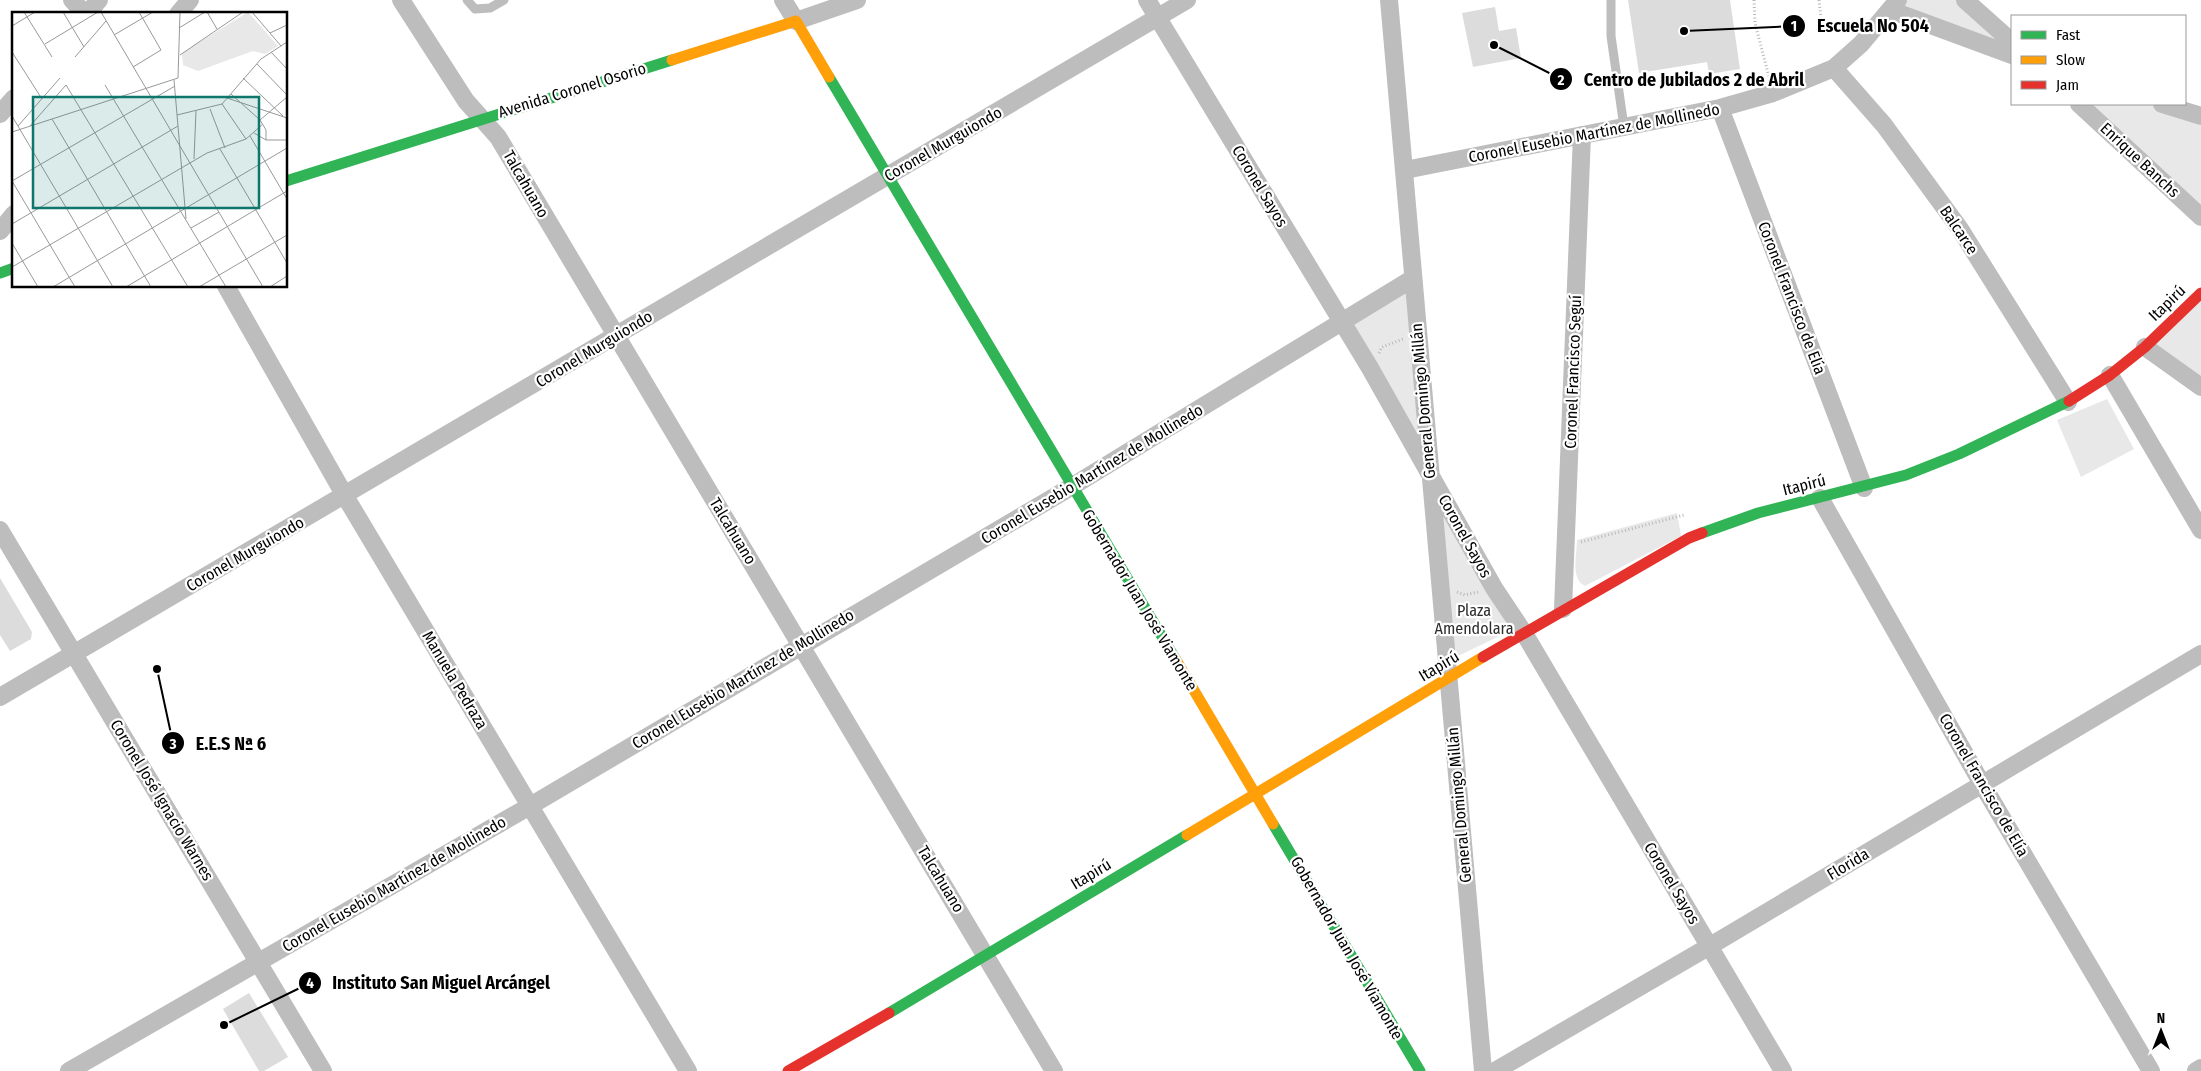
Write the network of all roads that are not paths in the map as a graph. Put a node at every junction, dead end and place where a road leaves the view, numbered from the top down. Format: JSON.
{"nodes":[{"id":1,"x":72,"y":0,"type":"edge"},
{"id":2,"x":99,"y":0,"type":"edge"},
{"id":3,"x":190,"y":0,"type":"edge"},
{"id":4,"x":401,"y":0,"type":"edge"},
{"id":5,"x":467,"y":0,"type":"edge"},
{"id":6,"x":504,"y":0,"type":"edge"},
{"id":7,"x":783,"y":0,"type":"edge"},
{"id":8,"x":857,"y":0,"type":"edge"},
{"id":9,"x":1146,"y":0,"type":"edge"},
{"id":10,"x":1187,"y":0,"type":"edge"},
{"id":11,"x":1389,"y":0,"type":"edge"},
{"id":12,"x":1611,"y":0,"type":"edge"},
{"id":13,"x":1965,"y":0,"type":"edge"},
{"id":14,"x":1894,"y":5,"type":"edge"},
{"id":15,"x":84,"y":12,"type":"edge"},
{"id":16,"x":88,"y":12,"type":"edge"},
{"id":17,"x":180,"y":12,"type":"edge"},
{"id":18,"x":1158,"y":18,"type":"junction"},
{"id":19,"x":796,"y":21,"type":"junction"},
{"id":20,"x":2011,"y":41,"type":"edge"},
{"id":21,"x":2011,"y":55,"type":"edge"},
{"id":22,"x":1834,"y":68,"type":"junction"},
{"id":23,"x":12,"y":100,"type":"edge"},
{"id":24,"x":2080,"y":105,"type":"edge"},
{"id":25,"x":2165,"y":105,"type":"edge"},
{"id":26,"x":1720,"y":108,"type":"junction"},
{"id":27,"x":0,"y":114,"type":"edge"},
{"id":28,"x":2201,"y":116,"type":"edge"},
{"id":29,"x":481,"y":119,"type":"junction"},
{"id":30,"x":1624,"y":127,"type":"junction"},
{"id":31,"x":1582,"y":135,"type":"junction"},
{"id":32,"x":1405,"y":170,"type":"junction"},
{"id":33,"x":888,"y":176,"type":"junction"},
{"id":34,"x":288,"y":180,"type":"edge"},
{"id":35,"x":12,"y":216,"type":"edge"},
{"id":36,"x":2201,"y":217,"type":"edge"},
{"id":37,"x":0,"y":231,"type":"edge"},
{"id":38,"x":12,"y":269,"type":"edge"},
{"id":39,"x":0,"y":273,"type":"edge"},
{"id":40,"x":1412,"y":280,"type":"junction"},
{"id":41,"x":227,"y":288,"type":"edge"},
{"id":42,"x":2201,"y":293,"type":"edge"},
{"id":43,"x":1343,"y":322,"type":"junction"},
{"id":44,"x":615,"y":336,"type":"junction"},
{"id":45,"x":2145,"y":347,"type":"junction"},
{"id":46,"x":2110,"y":375,"type":"junction"},
{"id":47,"x":2201,"y":387,"type":"edge"},
{"id":48,"x":2068,"y":402,"type":"junction"},
{"id":49,"x":1429,"y":471,"type":"junction"},
{"id":50,"x":1071,"y":487,"type":"junction"},
{"id":51,"x":1864,"y":488,"type":"junction"},
{"id":52,"x":345,"y":496,"type":"junction"},
{"id":53,"x":1820,"y":498,"type":"junction"},
{"id":54,"x":0,"y":530,"type":"edge"},
{"id":55,"x":2201,"y":530,"type":"edge"},
{"id":56,"x":1563,"y":609,"type":"junction"},
{"id":57,"x":1524,"y":633,"type":"junction"},
{"id":58,"x":802,"y":644,"type":"junction"},
{"id":59,"x":74,"y":654,"type":"junction"},
{"id":60,"x":2201,"y":654,"type":"edge"},
{"id":61,"x":1448,"y":680,"type":"junction"},
{"id":62,"x":0,"y":697,"type":"edge"},
{"id":63,"x":1982,"y":784,"type":"junction"},
{"id":64,"x":1256,"y":793,"type":"junction"},
{"id":65,"x":530,"y":806,"type":"junction"},
{"id":66,"x":1710,"y":946,"type":"junction"},
{"id":67,"x":987,"y":956,"type":"junction"},
{"id":68,"x":258,"y":962,"type":"junction"},
{"id":69,"x":2201,"y":1068,"type":"edge"},
{"id":70,"x":69,"y":1071,"type":"edge"},
{"id":71,"x":323,"y":1071,"type":"edge"},
{"id":72,"x":688,"y":1071,"type":"edge"},
{"id":73,"x":788,"y":1071,"type":"edge"},
{"id":74,"x":1054,"y":1071,"type":"edge"},
{"id":75,"x":1420,"y":1071,"type":"edge"},
{"id":76,"x":1483,"y":1071,"type":"edge"},
{"id":77,"x":1494,"y":1071,"type":"edge"},
{"id":78,"x":1784,"y":1071,"type":"edge"},
{"id":79,"x":2151,"y":1071,"type":"edge"},
{"id":80,"x":2196,"y":1071,"type":"edge"}],
"edges":[{"from":1,"to":15,"type":"street"},
{"from":2,"to":16,"type":"street"},
{"from":3,"to":17,"type":"street"},
{"from":4,"to":29,"type":"street","name":"Talcahuano"},
{"from":5,"to":6,"type":"lane"},
{"from":7,"to":19,"type":"street","name":"Gobernador Juan José Viamonte"},
{"from":8,"to":19,"type":"street","name":"Avenida Coronel Osorio"},
{"from":9,"to":18,"type":"street","name":"Coronel Sayos"},
{"from":10,"to":18,"type":"street","name":"Coronel Murguiondo"},
{"from":11,"to":32,"type":"street","name":"General Domingo Millán"},
{"from":12,"to":30,"type":"lane"},
{"from":13,"to":20,"type":"street"},
{"from":14,"to":21,"type":"street"},
{"from":14,"to":22,"type":"street","name":"Coronel Eusebio Martínez de Mollinedo"},
{"from":18,"to":33,"type":"street","name":"Coronel Murguiondo"},
{"from":18,"to":43,"type":"street","name":"Coronel Sayos"},
{"from":19,"to":29,"type":"street","name":"Avenida Coronel Osorio"},
{"from":19,"to":33,"type":"street","name":"Gobernador Juan José Viamonte"},
{"from":22,"to":26,"type":"street","name":"Coronel Eusebio Martínez de Mollinedo"},
{"from":22,"to":48,"type":"street","name":"Balcarce"},
{"from":23,"to":27,"type":"street"},
{"from":24,"to":36,"type":"street","name":"Enrique Banchs"},
{"from":25,"to":28,"type":"street"},
{"from":26,"to":30,"type":"street","name":"Coronel Eusebio Martínez de Mollinedo"},
{"from":26,"to":51,"type":"street","name":"Coronel Francisco de Elía"},
{"from":29,"to":34,"type":"street","name":"Avenida Coronel Osorio"},
{"from":29,"to":44,"type":"street","name":"Talcahuano"},
{"from":30,"to":31,"type":"street","name":"Coronel Eusebio Martínez de Mollinedo"},
{"from":31,"to":32,"type":"street","name":"Coronel Eusebio Martínez de Mollinedo"},
{"from":31,"to":56,"type":"street","name":"Coronel Francisco Seguí"},
{"from":32,"to":40,"type":"street","name":"General Domingo Millán"},
{"from":33,"to":44,"type":"street","name":"Coronel Murguiondo"},
{"from":33,"to":50,"type":"street","name":"Gobernador Juan José Viamonte"},
{"from":35,"to":37,"type":"street"},
{"from":38,"to":39,"type":"street"},
{"from":40,"to":43,"type":"street","name":"Coronel Eusebio Martínez de Mollinedo"},
{"from":40,"to":49,"type":"street","name":"General Domingo Millán"},
{"from":41,"to":52,"type":"street","name":"Manuela Pedraza"},
{"from":42,"to":45,"type":"street","name":"Itapirú"},
{"from":43,"to":49,"type":"street","name":"Coronel Sayos"},
{"from":43,"to":50,"type":"street","name":"Coronel Eusebio Martínez de Mollinedo"},
{"from":44,"to":52,"type":"street","name":"Coronel Murguiondo"},
{"from":44,"to":58,"type":"street","name":"Talcahuano"},
{"from":45,"to":46,"type":"street","name":"Itapirú"},
{"from":45,"to":47,"type":"street"},
{"from":46,"to":48,"type":"street","name":"Itapirú"},
{"from":46,"to":55,"type":"street"},
{"from":48,"to":51,"type":"street","name":"Itapirú"},
{"from":49,"to":57,"type":"street","name":"Coronel Sayos"},
{"from":49,"to":61,"type":"street","name":"General Domingo Millán"},
{"from":50,"to":58,"type":"street","name":"Coronel Eusebio Martínez de Mollinedo"},
{"from":50,"to":64,"type":"street","name":"Gobernador Juan José Viamonte"},
{"from":51,"to":53,"type":"street","name":"Itapirú"},
{"from":52,"to":59,"type":"street","name":"Coronel Murguiondo"},
{"from":52,"to":65,"type":"street","name":"Manuela Pedraza"},
{"from":53,"to":56,"type":"street","name":"Itapirú"},
{"from":53,"to":63,"type":"street","name":"Coronel Francisco de Elía"},
{"from":54,"to":59,"type":"street","name":"Coronel José Ignacio Warnes"},
{"from":56,"to":57,"type":"street","name":"Itapirú"},
{"from":57,"to":61,"type":"street","name":"Itapirú"},
{"from":57,"to":66,"type":"street","name":"Coronel Sayos"},
{"from":58,"to":65,"type":"street","name":"Coronel Eusebio Martínez de Mollinedo"},
{"from":58,"to":67,"type":"street","name":"Talcahuano"},
{"from":59,"to":62,"type":"street","name":"Coronel Murguiondo"},
{"from":59,"to":68,"type":"street","name":"Coronel José Ignacio Warnes"},
{"from":60,"to":63,"type":"street","name":"Florida"},
{"from":61,"to":64,"type":"street","name":"Itapirú"},
{"from":61,"to":76,"type":"street","name":"General Domingo Millán"},
{"from":63,"to":66,"type":"street","name":"Florida"},
{"from":63,"to":79,"type":"street","name":"Coronel Francisco de Elía"},
{"from":64,"to":67,"type":"street","name":"Itapirú"},
{"from":64,"to":75,"type":"street","name":"Gobernador Juan José Viamonte"},
{"from":65,"to":68,"type":"street","name":"Coronel Eusebio Martínez de Mollinedo"},
{"from":65,"to":72,"type":"street","name":"Manuela Pedraza"},
{"from":66,"to":77,"type":"street","name":"Florida"},
{"from":66,"to":78,"type":"street","name":"Coronel Sayos"},
{"from":67,"to":73,"type":"street","name":"Itapirú"},
{"from":67,"to":74,"type":"street","name":"Talcahuano"},
{"from":68,"to":70,"type":"street","name":"Coronel Eusebio Martínez de Mollinedo"},
{"from":68,"to":71,"type":"street","name":"Coronel José Ignacio Warnes"},
{"from":69,"to":80,"type":"street"}]}
